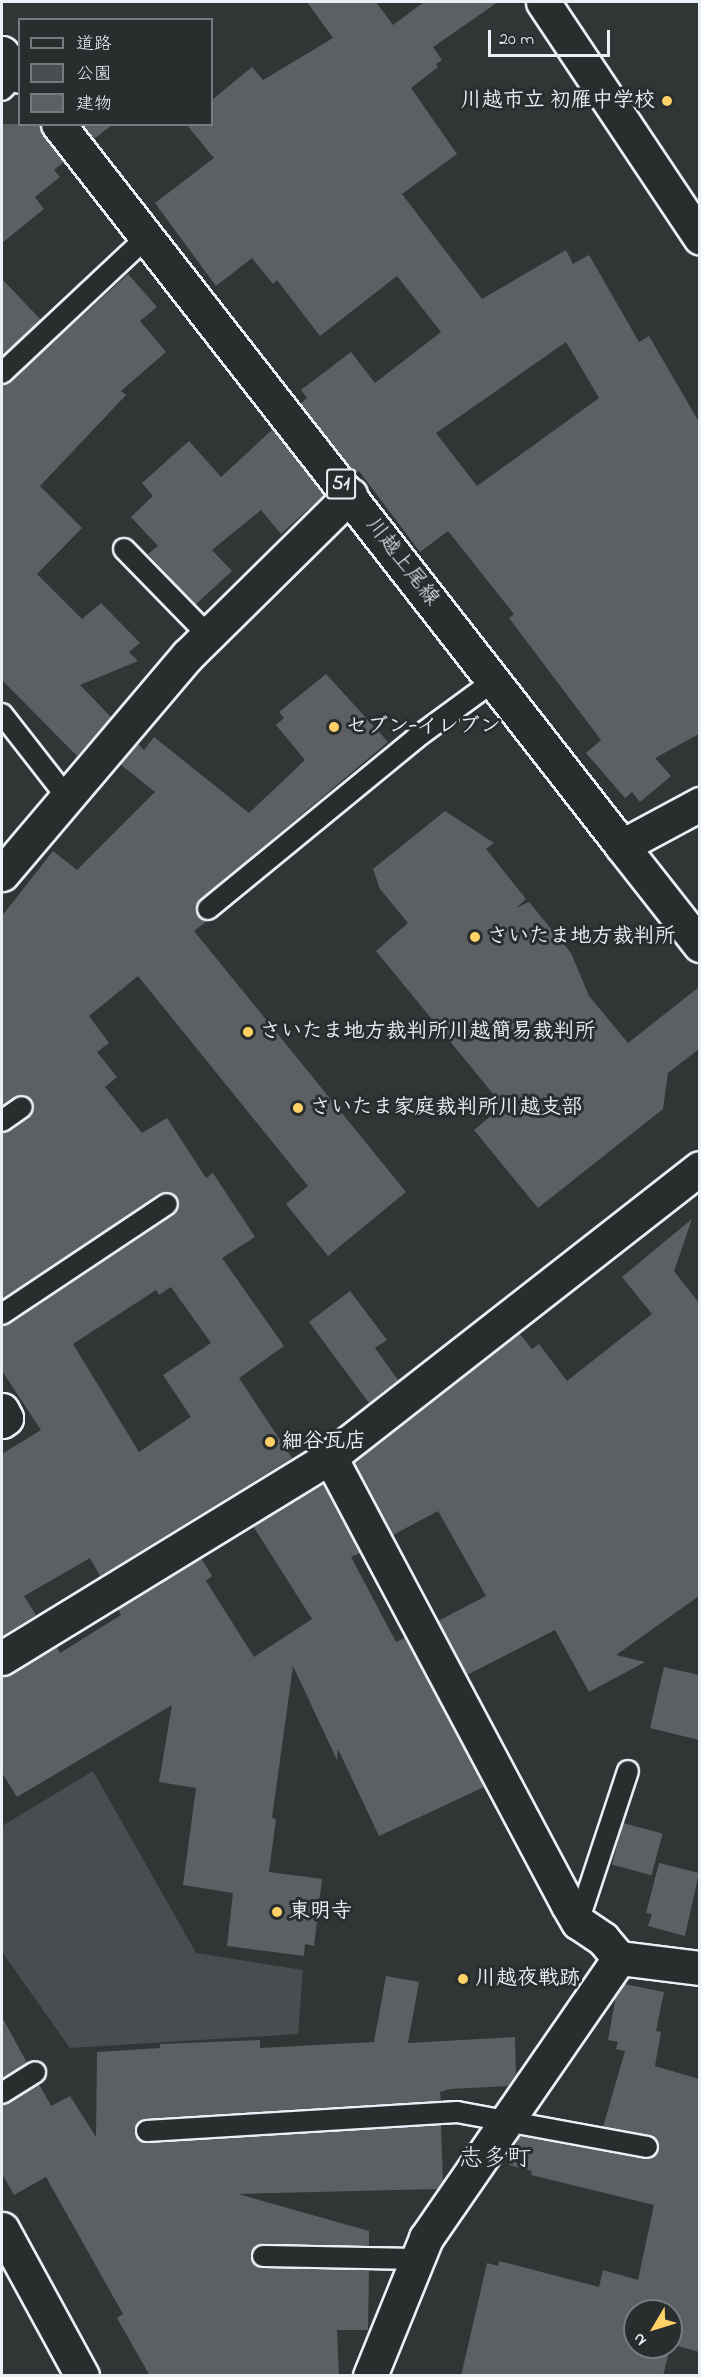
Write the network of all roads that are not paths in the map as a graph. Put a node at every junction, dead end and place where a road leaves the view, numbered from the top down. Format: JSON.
{"nodes":[{"id":1,"x":543,"y":2,"type":"edge"},
{"id":2,"x":60,"y":126,"type":"edge"},
{"id":3,"x":147,"y":237,"type":"junction"},
{"id":4,"x":699,"y":237,"type":"edge"},
{"id":5,"x":2,"y":373,"type":"edge"},
{"id":6,"x":350,"y":495,"type":"junction"},
{"id":7,"x":124,"y":549,"type":"dead end"},
{"id":8,"x":208,"y":635,"type":"junction"},
{"id":9,"x":495,"y":680,"type":"junction"},
{"id":10,"x":2,"y":714,"type":"edge"},
{"id":11,"x":66,"y":796,"type":"junction"},
{"id":12,"x":699,"y":804,"type":"edge"},
{"id":13,"x":622,"y":846,"type":"junction"},
{"id":14,"x":2,"y":874,"type":"edge"},
{"id":15,"x":208,"y":909,"type":"dead end"},
{"id":16,"x":699,"y":945,"type":"edge"},
{"id":17,"x":22,"y":1107,"type":"dead end"},
{"id":18,"x":2,"y":1122,"type":"edge"},
{"id":19,"x":699,"y":1168,"type":"edge"},
{"id":20,"x":167,"y":1204,"type":"dead end"},
{"id":21,"x":2,"y":1314,"type":"edge"},
{"id":22,"x":2,"y":1410,"type":"edge"},
{"id":23,"x":2,"y":1421,"type":"edge"},
{"id":24,"x":330,"y":1457,"type":"junction"},
{"id":25,"x":2,"y":1659,"type":"edge"},
{"id":26,"x":628,"y":1771,"type":"dead end"},
{"id":27,"x":579,"y":1922,"type":"junction"},
{"id":28,"x":619,"y":1958,"type":"junction"},
{"id":29,"x":699,"y":1968,"type":"edge"},
{"id":30,"x":35,"y":2072,"type":"dead end"},
{"id":31,"x":2,"y":2093,"type":"edge"},
{"id":32,"x":509,"y":2120,"type":"junction"},
{"id":33,"x":147,"y":2132,"type":"dead end"},
{"id":34,"x":647,"y":2147,"type":"dead end"},
{"id":35,"x":2,"y":2229,"type":"edge"},
{"id":36,"x":263,"y":2256,"type":"dead end"},
{"id":37,"x":418,"y":2259,"type":"junction"},
{"id":38,"x":82,"y":2376,"type":"edge"},
{"id":39,"x":370,"y":2376,"type":"edge"}],
"edges":[{"from":1,"to":4,"type":"street"},
{"from":2,"to":3,"type":"street","name":"川越上尾線","number":"51"},
{"from":3,"to":5,"type":"lane"},
{"from":3,"to":6,"type":"street","name":"川越上尾線","number":"51"},
{"from":6,"to":8,"type":"street"},
{"from":6,"to":9,"type":"street","name":"川越上尾線","number":"51"},
{"from":7,"to":8,"type":"lane"},
{"from":8,"to":11,"type":"street"},
{"from":9,"to":13,"type":"street","name":"川越上尾線","number":"51"},
{"from":9,"to":15,"type":"lane"},
{"from":10,"to":11,"type":"lane"},
{"from":11,"to":14,"type":"street"},
{"from":12,"to":13,"type":"street"},
{"from":13,"to":16,"type":"street","name":"川越上尾線"},
{"from":17,"to":18,"type":"lane"},
{"from":19,"to":24,"type":"street"},
{"from":20,"to":21,"type":"lane"},
{"from":22,"to":23,"type":"street"},
{"from":24,"to":25,"type":"street"},
{"from":24,"to":27,"type":"street"},
{"from":26,"to":27,"type":"lane"},
{"from":27,"to":28,"type":"street"},
{"from":28,"to":29,"type":"street"},
{"from":28,"to":32,"type":"street"},
{"from":30,"to":31,"type":"lane"},
{"from":32,"to":33,"type":"lane"},
{"from":32,"to":34,"type":"lane"},
{"from":32,"to":37,"type":"street"},
{"from":35,"to":38,"type":"street"},
{"from":36,"to":37,"type":"lane"},
{"from":37,"to":39,"type":"street"}]}
